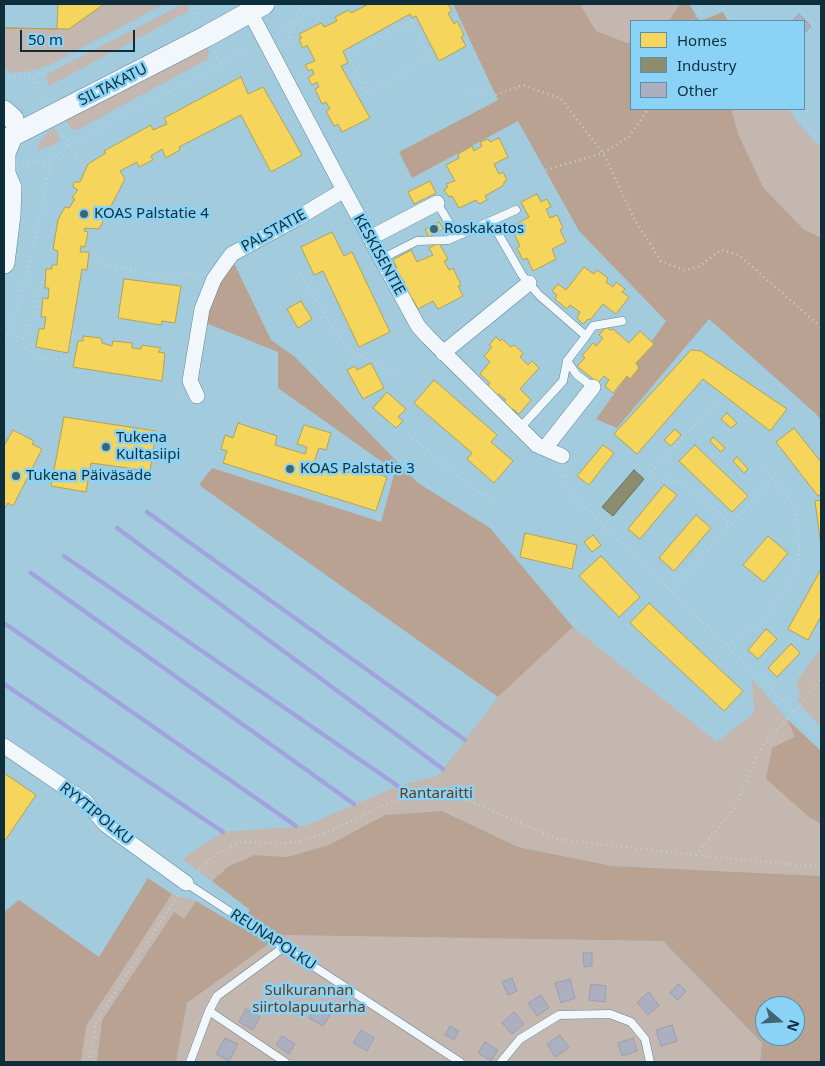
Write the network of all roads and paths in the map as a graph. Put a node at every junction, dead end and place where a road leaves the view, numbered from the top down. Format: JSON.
{"nodes":[{"id":1,"x":175,"y":4,"type":"edge"},
{"id":2,"x":298,"y":4,"type":"edge"},
{"id":3,"x":327,"y":4,"type":"edge"},
{"id":4,"x":705,"y":4,"type":"edge"},
{"id":5,"x":721,"y":4,"type":"edge"},
{"id":6,"x":249,"y":6,"type":"edge"},
{"id":7,"x":304,"y":15,"type":"junction"},
{"id":8,"x":694,"y":20,"type":"edge"},
{"id":9,"x":729,"y":20,"type":"edge"},
{"id":10,"x":292,"y":22,"type":"junction"},
{"id":11,"x":265,"y":38,"type":"junction"},
{"id":12,"x":286,"y":53,"type":"dead end"},
{"id":13,"x":415,"y":67,"type":"junction"},
{"id":14,"x":306,"y":70,"type":"dead end"},
{"id":15,"x":417,"y":70,"type":"dead end"},
{"id":16,"x":297,"y":76,"type":"dead end"},
{"id":17,"x":4,"y":77,"type":"edge"},
{"id":18,"x":380,"y":85,"type":"junction"},
{"id":19,"x":382,"y":89,"type":"dead end"},
{"id":20,"x":471,"y":92,"type":"dead end"},
{"id":21,"x":647,"y":110,"type":"edge"},
{"id":22,"x":794,"y":110,"type":"edge"},
{"id":23,"x":8,"y":124,"type":"edge"},
{"id":24,"x":821,"y":142,"type":"edge"},
{"id":25,"x":68,"y":145,"type":"junction"},
{"id":26,"x":603,"y":153,"type":"junction"},
{"id":27,"x":19,"y":160,"type":"junction"},
{"id":28,"x":52,"y":162,"type":"junction"},
{"id":29,"x":83,"y":167,"type":"dead end"},
{"id":30,"x":546,"y":170,"type":"dead end"},
{"id":31,"x":11,"y":188,"type":"junction"},
{"id":32,"x":344,"y":190,"type":"junction"},
{"id":33,"x":437,"y":203,"type":"joint"},
{"id":34,"x":516,"y":210,"type":"dead end"},
{"id":35,"x":491,"y":221,"type":"junction"},
{"id":36,"x":457,"y":236,"type":"junction"},
{"id":37,"x":370,"y":238,"type":"junction"},
{"id":38,"x":381,"y":259,"type":"junction"},
{"id":39,"x":90,"y":262,"type":"dead end"},
{"id":40,"x":4,"y":263,"type":"edge"},
{"id":41,"x":44,"y":274,"type":"dead end"},
{"id":42,"x":300,"y":274,"type":"dead end"},
{"id":43,"x":208,"y":276,"type":"dead end"},
{"id":44,"x":529,"y":283,"type":"junction"},
{"id":45,"x":622,"y":322,"type":"dead end"},
{"id":46,"x":75,"y":325,"type":"dead end"},
{"id":47,"x":821,"y":328,"type":"edge"},
{"id":48,"x":8,"y":334,"type":"junction"},
{"id":49,"x":586,"y":336,"type":"junction"},
{"id":50,"x":23,"y":338,"type":"junction"},
{"id":51,"x":4,"y":343,"type":"edge"},
{"id":52,"x":443,"y":352,"type":"junction"},
{"id":53,"x":568,"y":361,"type":"junction"},
{"id":54,"x":396,"y":375,"type":"dead end"},
{"id":55,"x":593,"y":387,"type":"joint"},
{"id":56,"x":197,"y":396,"type":"dead end"},
{"id":57,"x":713,"y":405,"type":"dead end"},
{"id":58,"x":520,"y":428,"type":"junction"},
{"id":59,"x":408,"y":434,"type":"dead end"},
{"id":60,"x":545,"y":448,"type":"junction"},
{"id":61,"x":562,"y":456,"type":"joint"},
{"id":62,"x":760,"y":463,"type":"dead end"},
{"id":63,"x":772,"y":478,"type":"junction"},
{"id":64,"x":496,"y":499,"type":"dead end"},
{"id":65,"x":730,"y":525,"type":"junction"},
{"id":66,"x":671,"y":591,"type":"junction"},
{"id":67,"x":727,"y":645,"type":"junction"},
{"id":68,"x":821,"y":679,"type":"edge"},
{"id":69,"x":794,"y":711,"type":"junction"},
{"id":70,"x":821,"y":737,"type":"edge"},
{"id":71,"x":4,"y":746,"type":"edge"},
{"id":72,"x":696,"y":855,"type":"junction"},
{"id":73,"x":821,"y":864,"type":"edge"},
{"id":74,"x":186,"y":883,"type":"junction"},
{"id":75,"x":284,"y":947,"type":"junction"},
{"id":76,"x":209,"y":1011,"type":"junction"},
{"id":77,"x":89,"y":1062,"type":"edge"},
{"id":78,"x":190,"y":1062,"type":"edge"},
{"id":79,"x":285,"y":1062,"type":"edge"},
{"id":80,"x":460,"y":1062,"type":"edge"},
{"id":81,"x":501,"y":1062,"type":"edge"},
{"id":82,"x":650,"y":1062,"type":"edge"}],
"edges":[{"from":1,"to":17,"type":"path"},
{"from":2,"to":7,"type":"path"},
{"from":3,"to":7,"type":"path"},
{"from":4,"to":8,"type":"path"},
{"from":5,"to":9,"type":"path"},
{"from":6,"to":11,"type":"street","name":"KESKISENTIE"},
{"from":6,"to":23,"type":"main road","name":"SILTAKATU"},
{"from":7,"to":10,"type":"path"},
{"from":10,"to":11,"type":"path"},
{"from":10,"to":12,"type":"path"},
{"from":11,"to":25,"type":"path"},
{"from":11,"to":32,"type":"street","name":"KESKISENTIE"},
{"from":13,"to":15,"type":"path"},
{"from":13,"to":18,"type":"path"},
{"from":13,"to":18,"type":"path"},
{"from":14,"to":16,"type":"path"},
{"from":18,"to":19,"type":"path"},
{"from":20,"to":26,"type":"path"},
{"from":21,"to":26,"type":"path"},
{"from":22,"to":24,"type":"path"},
{"from":23,"to":27,"type":"main road"},
{"from":23,"to":31,"type":"main road"},
{"from":25,"to":28,"type":"path"},
{"from":25,"to":29,"type":"path"},
{"from":26,"to":30,"type":"path"},
{"from":26,"to":47,"type":"path"},
{"from":27,"to":28,"type":"path"},
{"from":27,"to":31,"type":"main road"},
{"from":28,"to":48,"type":"path"},
{"from":31,"to":40,"type":"main road"},
{"from":32,"to":37,"type":"street","name":"KESKISENTIE"},
{"from":32,"to":56,"type":"street","name":"PALSTATIE"},
{"from":33,"to":36,"type":"lane"},
{"from":33,"to":37,"type":"street"},
{"from":34,"to":35,"type":"lane"},
{"from":35,"to":36,"type":"lane"},
{"from":35,"to":44,"type":"lane"},
{"from":36,"to":38,"type":"lane"},
{"from":37,"to":38,"type":"street","name":"KESKISENTIE"},
{"from":38,"to":52,"type":"street","name":"KESKISENTIE"},
{"from":39,"to":43,"type":"path"},
{"from":41,"to":50,"type":"path"},
{"from":42,"to":54,"type":"path"},
{"from":44,"to":49,"type":"lane"},
{"from":44,"to":52,"type":"street"},
{"from":45,"to":49,"type":"lane"},
{"from":46,"to":50,"type":"path"},
{"from":48,"to":50,"type":"path"},
{"from":48,"to":51,"type":"path"},
{"from":49,"to":53,"type":"lane"},
{"from":52,"to":58,"type":"street","name":"KESKISENTIE"},
{"from":53,"to":55,"type":"lane"},
{"from":53,"to":58,"type":"lane"},
{"from":55,"to":60,"type":"street"},
{"from":57,"to":65,"type":"path"},
{"from":58,"to":60,"type":"street","name":"KESKISENTIE"},
{"from":59,"to":64,"type":"path"},
{"from":60,"to":61,"type":"street","name":"KESKISENTIE"},
{"from":61,"to":66,"type":"path"},
{"from":62,"to":63,"type":"path"},
{"from":63,"to":65,"type":"path"},
{"from":63,"to":67,"type":"path"},
{"from":65,"to":66,"type":"path"},
{"from":66,"to":67,"type":"path"},
{"from":67,"to":69,"type":"path"},
{"from":68,"to":69,"type":"path"},
{"from":69,"to":70,"type":"path"},
{"from":69,"to":72,"type":"path"},
{"from":71,"to":74,"type":"street","name":"RYYTIPOLKU"},
{"from":72,"to":73,"type":"path"},
{"from":72,"to":74,"type":"path"},
{"from":74,"to":75,"type":"lane","name":"REUNAPOLKU"},
{"from":74,"to":77,"type":"path"},
{"from":75,"to":76,"type":"lane"},
{"from":75,"to":80,"type":"lane","name":"REUNAPOLKU"},
{"from":76,"to":78,"type":"lane"},
{"from":76,"to":79,"type":"lane"},
{"from":81,"to":82,"type":"lane"}]}
